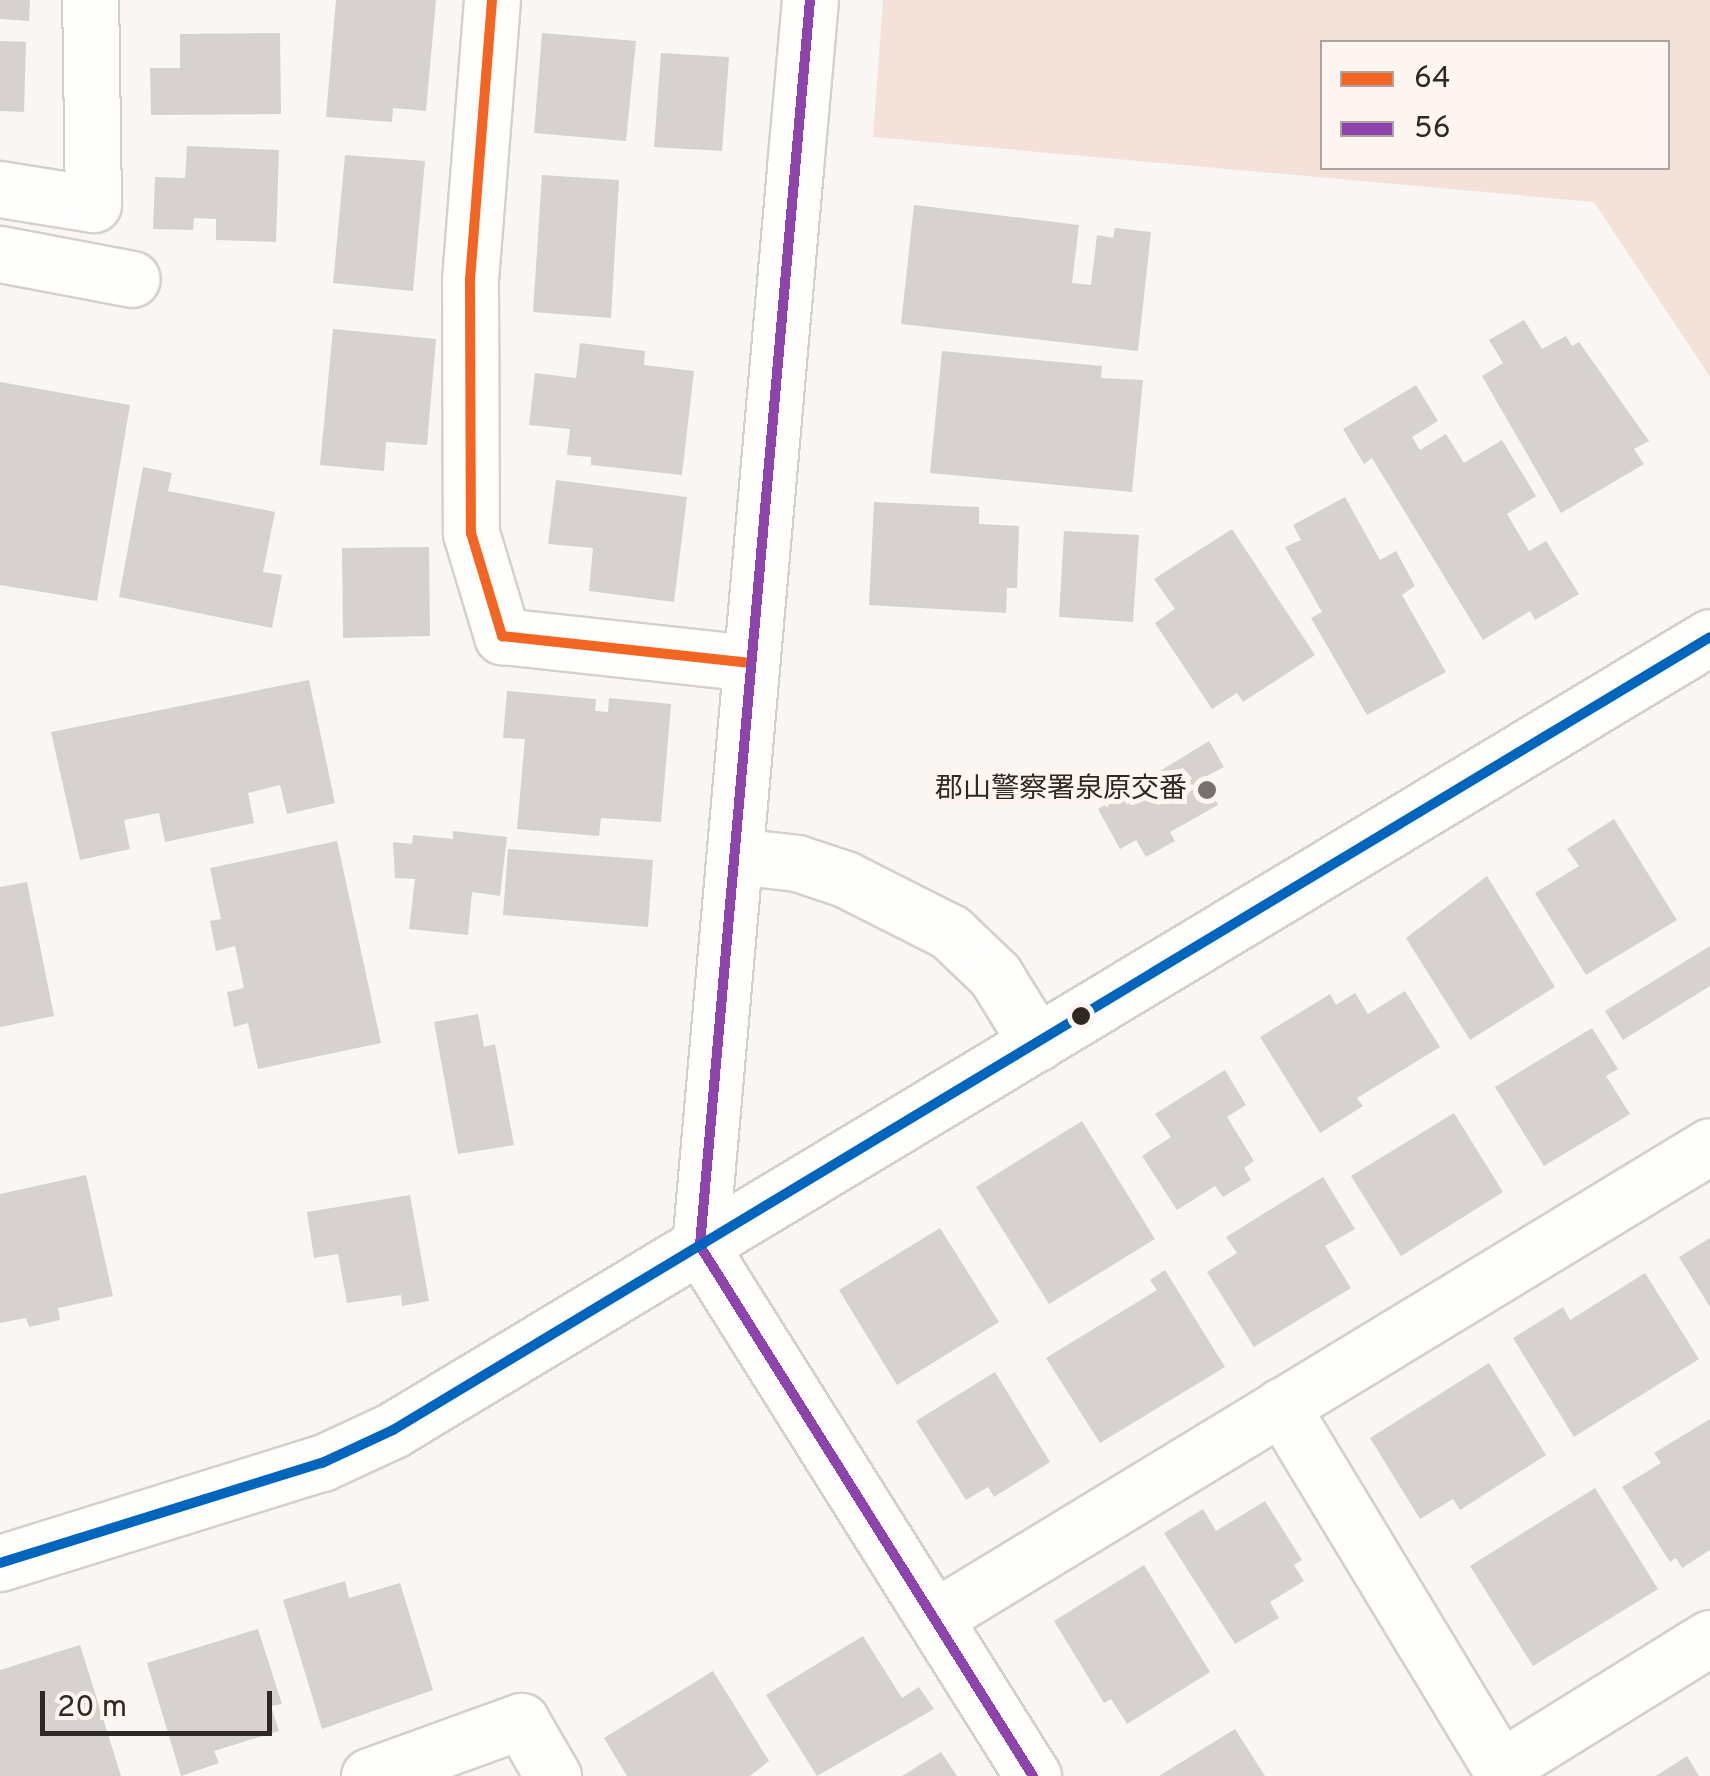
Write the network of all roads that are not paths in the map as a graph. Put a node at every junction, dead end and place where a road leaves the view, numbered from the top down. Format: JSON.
{"nodes":[{"id":1,"x":90,"y":0,"type":"edge"},
{"id":2,"x":492,"y":0,"type":"edge"},
{"id":3,"x":810,"y":0,"type":"edge"},
{"id":4,"x":0,"y":189,"type":"edge"},
{"id":5,"x":0,"y":254,"type":"edge"},
{"id":6,"x":132,"y":279,"type":"dead end"},
{"id":7,"x":1710,"y":637,"type":"edge"},
{"id":8,"x":751,"y":663,"type":"junction"},
{"id":9,"x":735,"y":856,"type":"junction"},
{"id":10,"x":1036,"y":1043,"type":"junction"},
{"id":11,"x":1710,"y":1146,"type":"edge"},
{"id":12,"x":700,"y":1246,"type":"junction"},
{"id":13,"x":1281,"y":1406,"type":"junction"},
{"id":14,"x":0,"y":1563,"type":"edge"},
{"id":15,"x":934,"y":1618,"type":"junction"},
{"id":16,"x":1710,"y":1638,"type":"edge"},
{"id":17,"x":1503,"y":1772,"type":"edge"},
{"id":18,"x":369,"y":1776,"type":"edge"},
{"id":19,"x":554,"y":1776,"type":"edge"},
{"id":20,"x":1033,"y":1776,"type":"edge"}],
"edges":[{"from":1,"to":4,"type":"street"},
{"from":2,"to":8,"type":"street"},
{"from":3,"to":8,"type":"street"},
{"from":5,"to":6,"type":"street"},
{"from":7,"to":10,"type":"street"},
{"from":8,"to":9,"type":"street"},
{"from":9,"to":10,"type":"street"},
{"from":9,"to":12,"type":"street"},
{"from":10,"to":12,"type":"street"},
{"from":11,"to":13,"type":"street"},
{"from":12,"to":14,"type":"street"},
{"from":12,"to":15,"type":"street"},
{"from":13,"to":15,"type":"street"},
{"from":13,"to":17,"type":"street"},
{"from":15,"to":20,"type":"street"},
{"from":16,"to":17,"type":"street"},
{"from":18,"to":19,"type":"street"}]}
